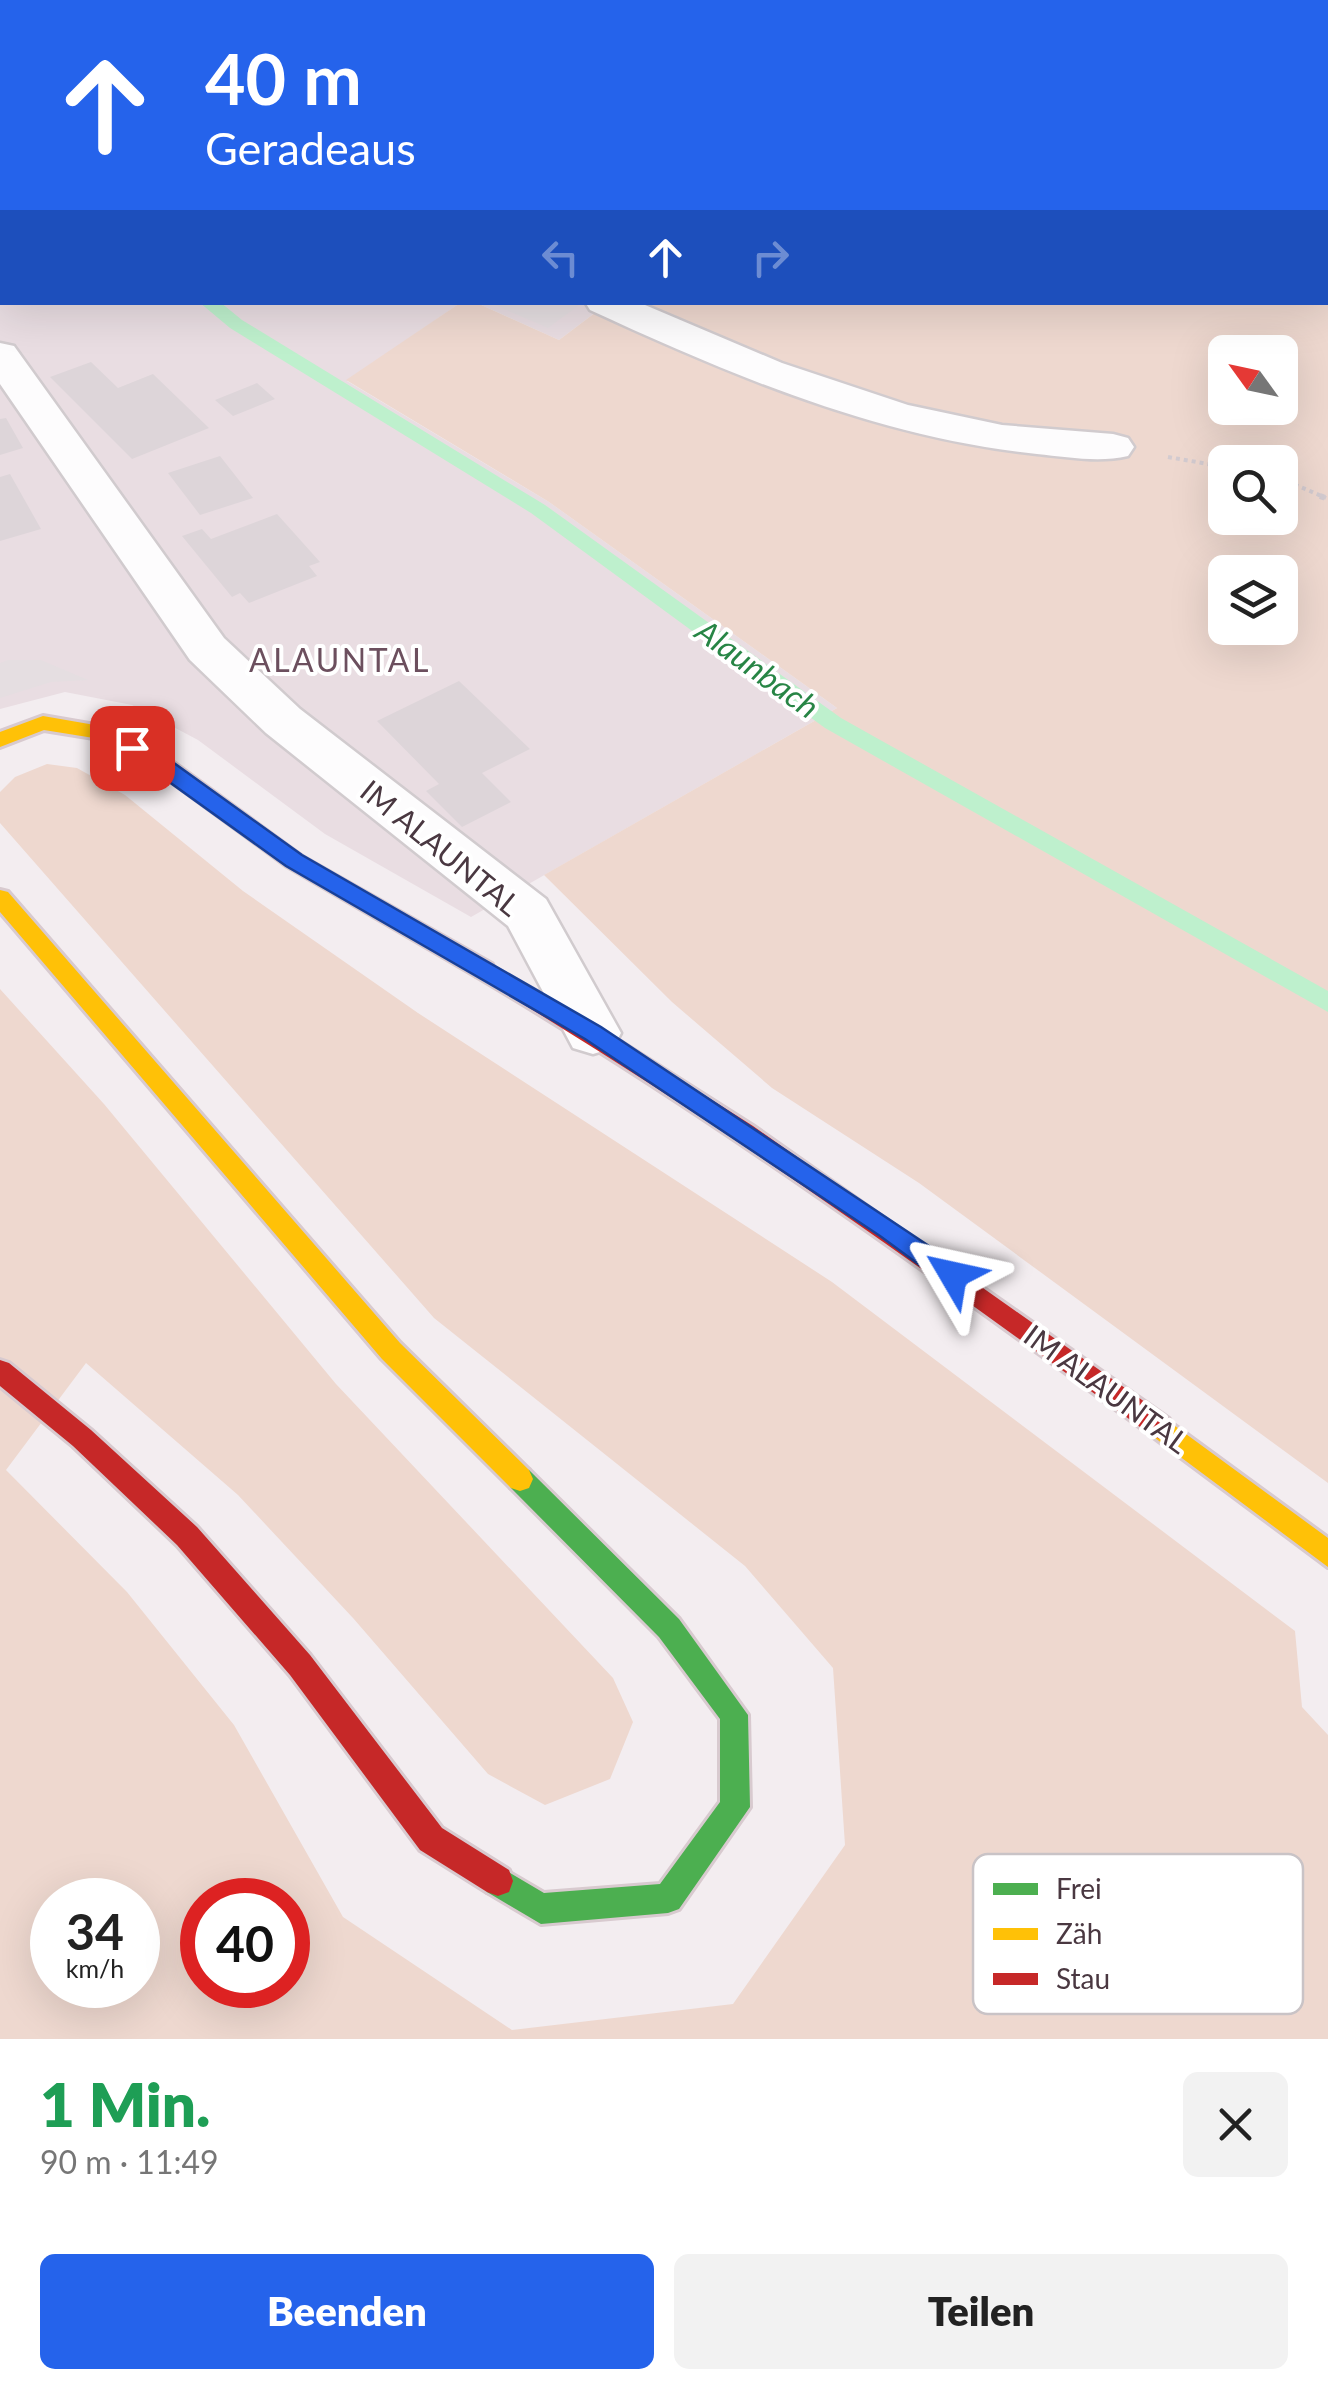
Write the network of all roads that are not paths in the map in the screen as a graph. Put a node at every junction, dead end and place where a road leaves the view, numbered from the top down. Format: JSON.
{"nodes":[{"id":1,"x":611,"y":305,"type":"edge"},
{"id":2,"x":0,"y":355,"type":"edge"},
{"id":3,"x":1112,"y":447,"type":"dead end"},
{"id":4,"x":0,"y":740,"type":"edge"},
{"id":5,"x":0,"y":898,"type":"edge"},
{"id":6,"x":593,"y":1033,"type":"junction"},
{"id":7,"x":0,"y":1371,"type":"edge"},
{"id":8,"x":1328,"y":1554,"type":"edge"}],
"edges":[{"from":1,"to":3,"type":"street"},
{"from":2,"to":6,"type":"street","name":"IM ALAUNTAL"},
{"from":4,"to":6,"type":"street"},
{"from":5,"to":7,"type":"street"},
{"from":6,"to":8,"type":"street","name":"IM ALAUNTAL"}]}
